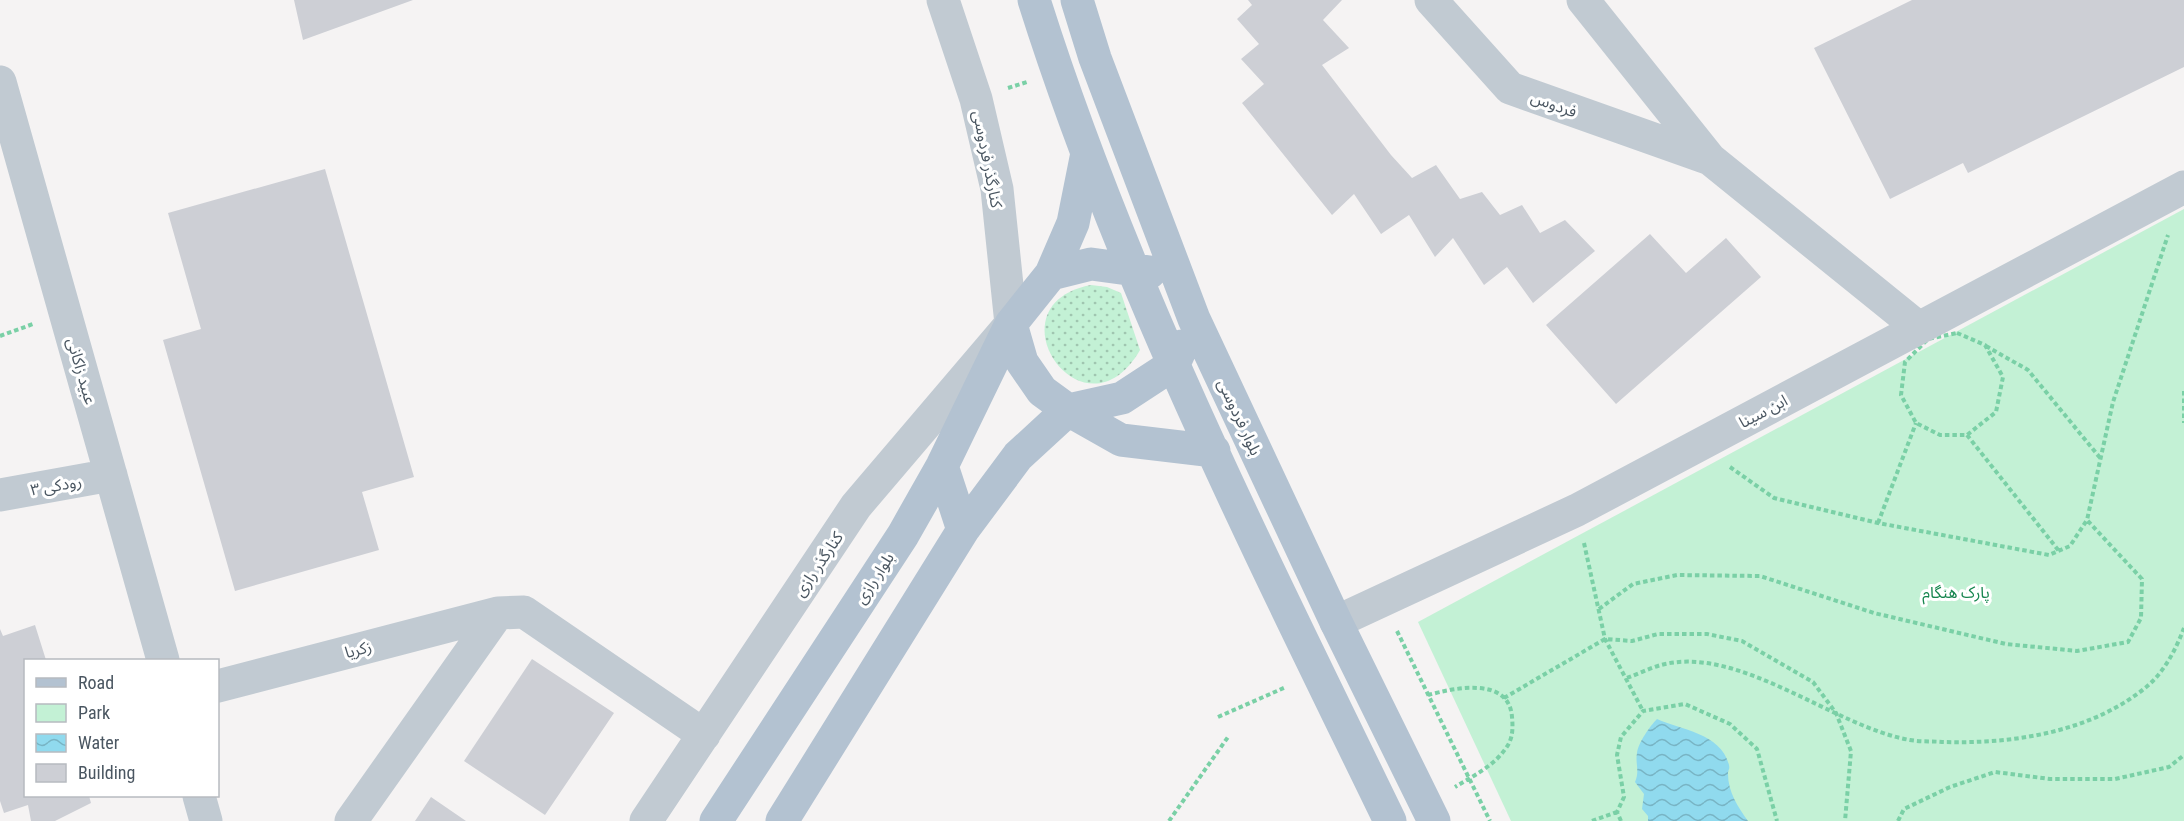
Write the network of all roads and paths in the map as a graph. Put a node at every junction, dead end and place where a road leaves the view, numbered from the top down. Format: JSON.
{"nodes":[{"id":1,"x":944,"y":0,"type":"edge"},
{"id":2,"x":1034,"y":0,"type":"edge"},
{"id":3,"x":1077,"y":0,"type":"edge"},
{"id":4,"x":1431,"y":0,"type":"edge"},
{"id":5,"x":1583,"y":0,"type":"edge"},
{"id":6,"x":0,"y":82,"type":"edge"},
{"id":7,"x":1087,"y":153,"type":"junction"},
{"id":8,"x":1710,"y":159,"type":"junction"},
{"id":9,"x":2184,"y":188,"type":"edge"},
{"id":10,"x":1131,"y":268,"type":"junction"},
{"id":11,"x":1051,"y":274,"type":"junction"},
{"id":12,"x":1176,"y":276,"type":"junction"},
{"id":13,"x":1194,"y":319,"type":"junction"},
{"id":14,"x":1011,"y":324,"type":"junction"},
{"id":15,"x":1919,"y":328,"type":"junction"},
{"id":16,"x":1985,"y":345,"type":"junction"},
{"id":17,"x":1174,"y":364,"type":"junction"},
{"id":18,"x":2184,"y":391,"type":"edge"},
{"id":19,"x":1068,"y":410,"type":"junction"},
{"id":20,"x":1916,"y":423,"type":"junction"},
{"id":21,"x":2184,"y":423,"type":"edge"},
{"id":22,"x":1967,"y":435,"type":"junction"},
{"id":23,"x":1698,"y":446,"type":"junction"},
{"id":24,"x":1214,"y":451,"type":"junction"},
{"id":25,"x":2101,"y":459,"type":"junction"},
{"id":26,"x":942,"y":466,"type":"junction"},
{"id":27,"x":111,"y":475,"type":"junction"},
{"id":28,"x":0,"y":495,"type":"edge"},
{"id":29,"x":1577,"y":510,"type":"junction"},
{"id":30,"x":2087,"y":520,"type":"junction"},
{"id":31,"x":1878,"y":523,"type":"junction"},
{"id":32,"x":963,"y":530,"type":"junction"},
{"id":33,"x":2059,"y":551,"type":"junction"},
{"id":34,"x":1382,"y":600,"type":"junction"},
{"id":35,"x":1599,"y":609,"type":"junction"},
{"id":36,"x":498,"y":613,"type":"junction"},
{"id":37,"x":1336,"y":622,"type":"junction"},
{"id":38,"x":2184,"y":628,"type":"edge"},
{"id":39,"x":1301,"y":636,"type":"junction"},
{"id":40,"x":1605,"y":639,"type":"junction"},
{"id":41,"x":163,"y":659,"type":"edge"},
{"id":42,"x":1627,"y":678,"type":"junction"},
{"id":43,"x":219,"y":686,"type":"edge"},
{"id":44,"x":1428,"y":695,"type":"junction"},
{"id":45,"x":1504,"y":698,"type":"junction"},
{"id":46,"x":1643,"y":711,"type":"junction"},
{"id":47,"x":1836,"y":713,"type":"junction"},
{"id":48,"x":704,"y":735,"type":"junction"},
{"id":49,"x":1228,"y":737,"type":"dead end"},
{"id":50,"x":2184,"y":755,"type":"edge"},
{"id":51,"x":1468,"y":779,"type":"junction"},
{"id":52,"x":200,"y":797,"type":"edge"},
{"id":53,"x":1430,"y":812,"type":"edge"},
{"id":54,"x":1617,"y":812,"type":"junction"},
{"id":55,"x":206,"y":821,"type":"edge"},
{"id":56,"x":351,"y":821,"type":"edge"},
{"id":57,"x":646,"y":821,"type":"edge"},
{"id":58,"x":716,"y":821,"type":"edge"},
{"id":59,"x":782,"y":821,"type":"edge"},
{"id":60,"x":1169,"y":821,"type":"edge"},
{"id":61,"x":1390,"y":821,"type":"edge"},
{"id":62,"x":1490,"y":821,"type":"edge"},
{"id":63,"x":1592,"y":821,"type":"edge"},
{"id":64,"x":1621,"y":821,"type":"edge"},
{"id":65,"x":1778,"y":821,"type":"edge"},
{"id":66,"x":1845,"y":821,"type":"edge"},
{"id":67,"x":1898,"y":821,"type":"edge"}],
"edges":[{"from":1,"to":14,"type":"street","name":"کنارگذر فردوسی"},
{"from":2,"to":7,"type":"main road"},
{"from":3,"to":12,"type":"main road","name":"بلوار فردوسی"},
{"from":4,"to":8,"type":"street","name":"فردوس"},
{"from":5,"to":8,"type":"street","name":"فردوس"},
{"from":6,"to":27,"type":"street","name":"عبید زاکانی"},
{"from":7,"to":10,"type":"main road"},
{"from":7,"to":11,"type":"main road"},
{"from":8,"to":15,"type":"street","name":"فردوس"},
{"from":9,"to":15,"type":"street","name":"ابن سینا"},
{"from":9,"to":25,"type":"path"},
{"from":10,"to":11,"type":"main road"},
{"from":10,"to":12,"type":"main road"},
{"from":10,"to":17,"type":"main road"},
{"from":11,"to":14,"type":"main road"},
{"from":12,"to":13,"type":"main road","name":"بلوار فردوسی"},
{"from":13,"to":17,"type":"main road"},
{"from":13,"to":37,"type":"main road","name":"بلوار فردوسی"},
{"from":14,"to":19,"type":"main road"},
{"from":14,"to":26,"type":"main road","name":"بلوار رازی"},
{"from":14,"to":48,"type":"street","name":"کنارگذر رازی"},
{"from":15,"to":23,"type":"street","name":"ابن سینا"},
{"from":16,"to":20,"type":"path"},
{"from":16,"to":22,"type":"path"},
{"from":16,"to":25,"type":"path"},
{"from":17,"to":19,"type":"main road"},
{"from":17,"to":24,"type":"main road"},
{"from":18,"to":21,"type":"path"},
{"from":19,"to":24,"type":"main road"},
{"from":19,"to":32,"type":"main road"},
{"from":20,"to":22,"type":"path"},
{"from":20,"to":31,"type":"path"},
{"from":22,"to":33,"type":"path"},
{"from":23,"to":29,"type":"street","name":"ابن سینا"},
{"from":23,"to":31,"type":"path"},
{"from":24,"to":39,"type":"main road"},
{"from":25,"to":30,"type":"path"},
{"from":26,"to":32,"type":"main road"},
{"from":26,"to":58,"type":"main road","name":"بلوار رازی"},
{"from":27,"to":28,"type":"street","name":"رودکی ۳"},
{"from":27,"to":41,"type":"street","name":"عبید زاکانی"},
{"from":29,"to":34,"type":"street","name":"ابن سینا"},
{"from":29,"to":35,"type":"path"},
{"from":30,"to":33,"type":"path"},
{"from":30,"to":35,"type":"path"},
{"from":31,"to":33,"type":"path"},
{"from":32,"to":59,"type":"main road"},
{"from":34,"to":37,"type":"street","name":"ابن سینا"},
{"from":34,"to":44,"type":"path"},
{"from":35,"to":40,"type":"path"},
{"from":36,"to":43,"type":"street","name":"زکریا"},
{"from":36,"to":48,"type":"street","name":"زکریا"},
{"from":36,"to":56,"type":"street"},
{"from":37,"to":39,"type":"main road"},
{"from":37,"to":53,"type":"main road","name":"بلوار فردوسی"},
{"from":38,"to":47,"type":"path"},
{"from":39,"to":61,"type":"main road"},
{"from":40,"to":42,"type":"path"},
{"from":40,"to":45,"type":"path"},
{"from":40,"to":47,"type":"path"},
{"from":42,"to":46,"type":"path"},
{"from":42,"to":47,"type":"path"},
{"from":44,"to":45,"type":"path"},
{"from":44,"to":51,"type":"path"},
{"from":45,"to":51,"type":"path"},
{"from":46,"to":54,"type":"path"},
{"from":46,"to":65,"type":"path"},
{"from":47,"to":66,"type":"path"},
{"from":48,"to":57,"type":"street","name":"کنارگذر رازی"},
{"from":49,"to":60,"type":"path"},
{"from":50,"to":67,"type":"path"},
{"from":51,"to":53,"type":"path"},
{"from":51,"to":62,"type":"path"},
{"from":52,"to":55,"type":"street"},
{"from":54,"to":63,"type":"path"},
{"from":54,"to":64,"type":"path"}]}
